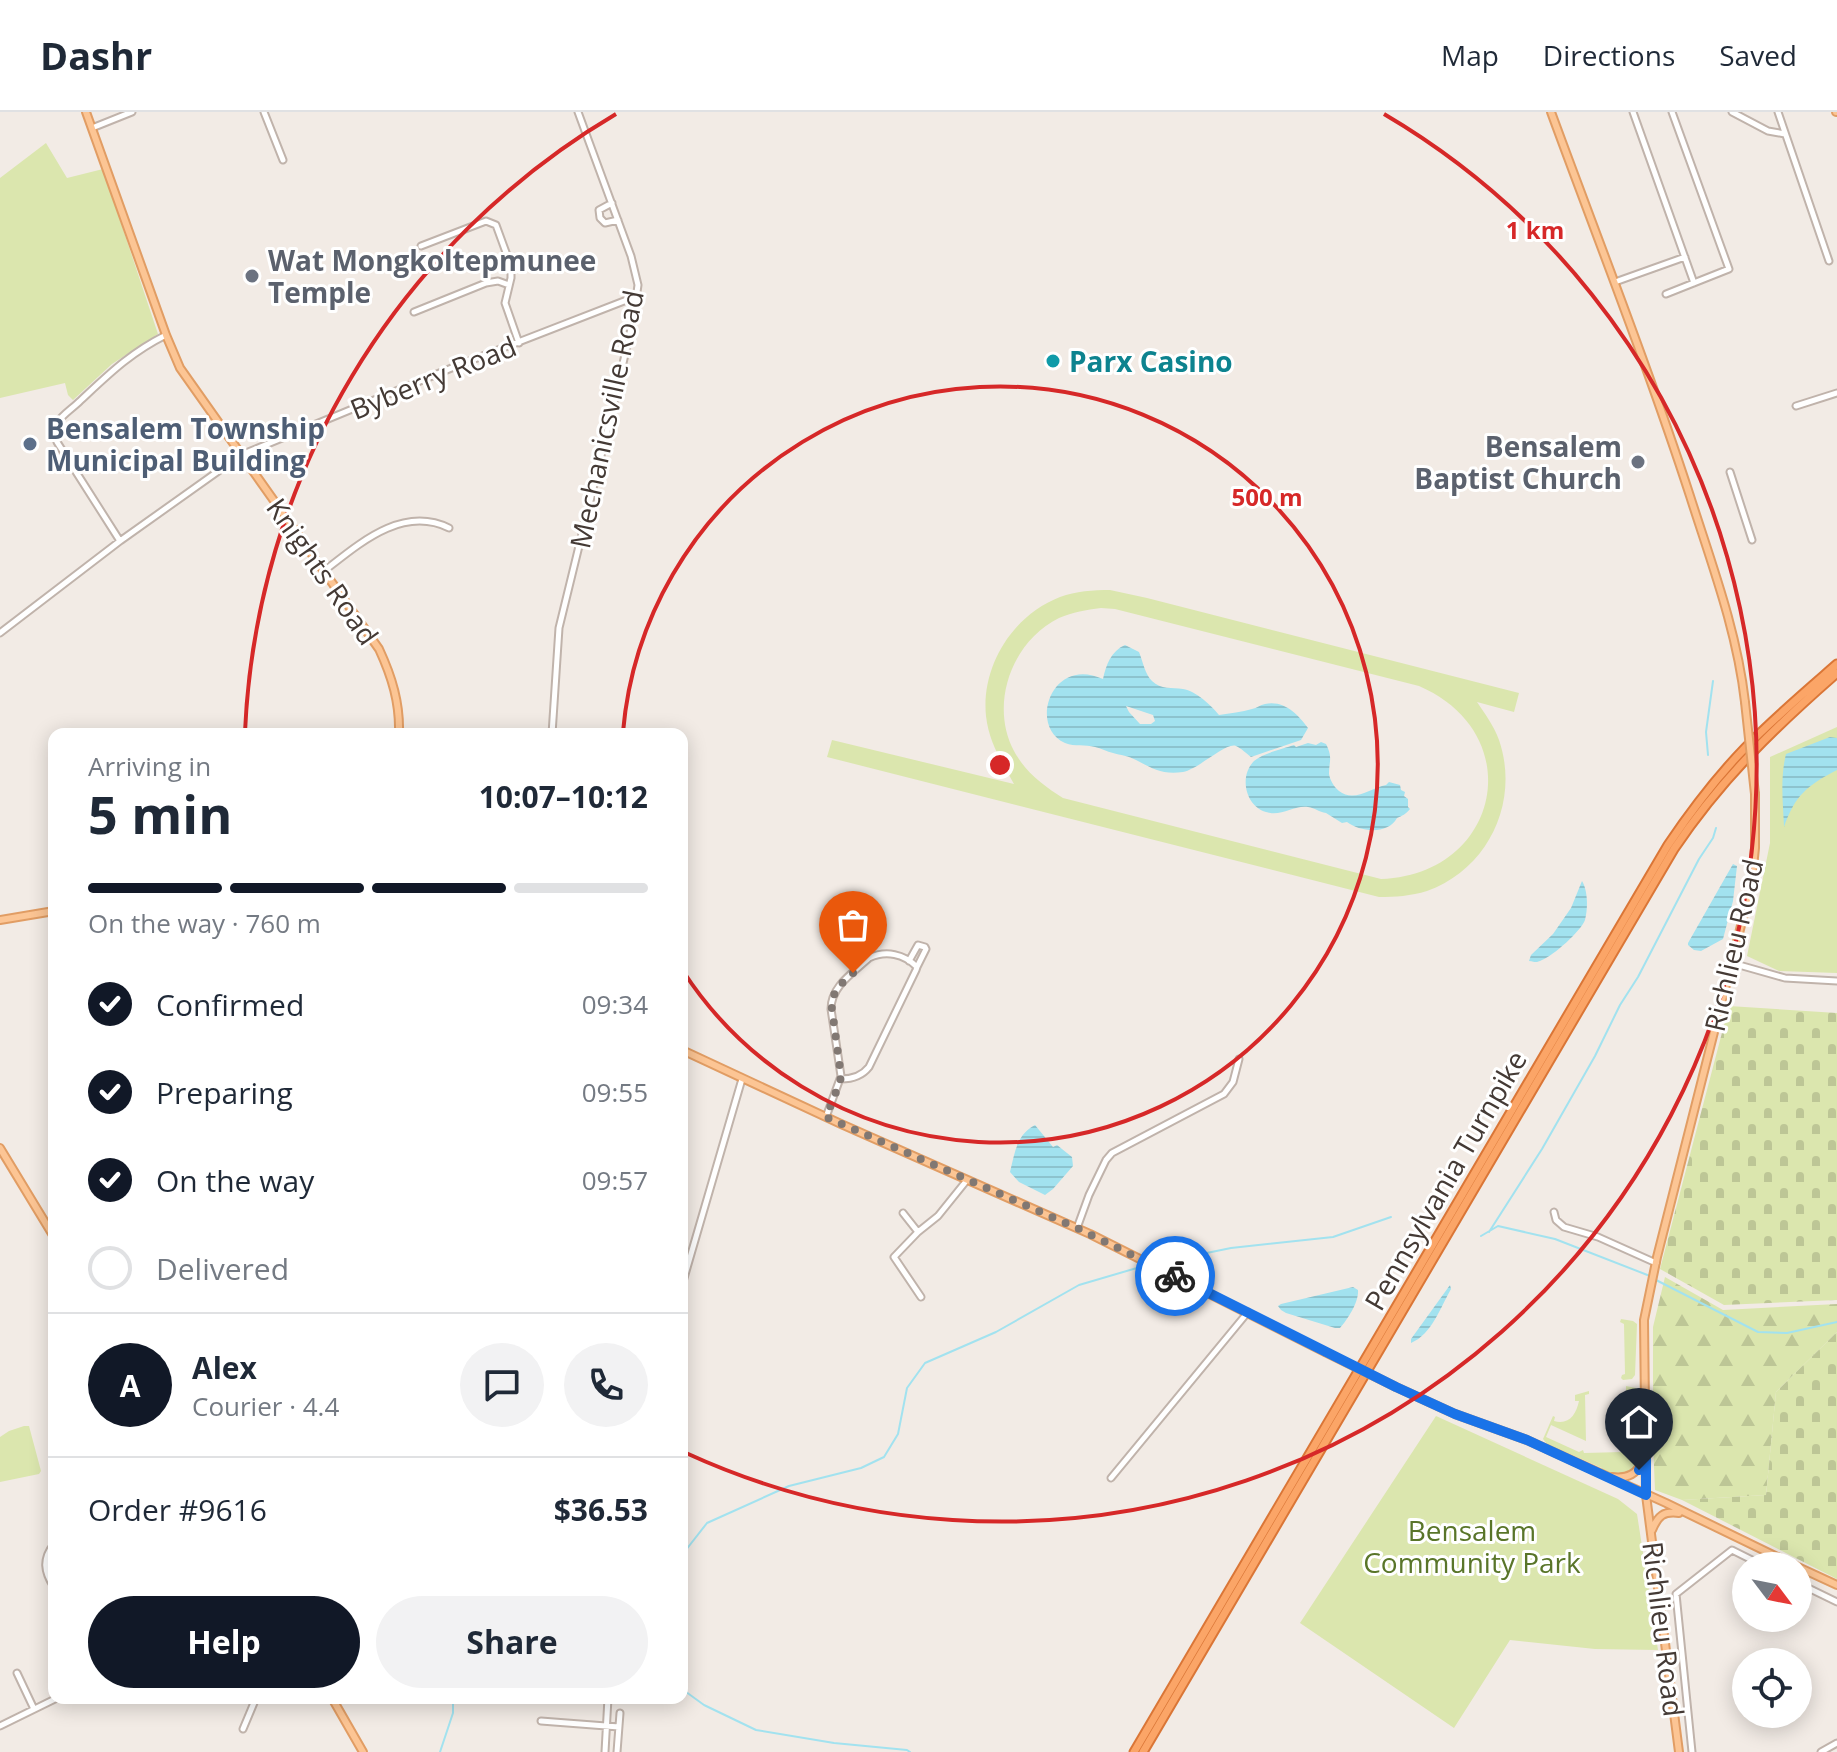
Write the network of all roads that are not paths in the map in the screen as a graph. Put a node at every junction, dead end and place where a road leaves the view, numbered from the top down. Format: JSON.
{"nodes":[{"id":1,"x":86,"y":112,"type":"edge"},
{"id":2,"x":132,"y":112,"type":"edge"},
{"id":3,"x":264,"y":112,"type":"edge"},
{"id":4,"x":578,"y":112,"type":"edge"},
{"id":5,"x":1551,"y":112,"type":"edge"},
{"id":6,"x":1633,"y":112,"type":"edge"},
{"id":7,"x":1672,"y":112,"type":"edge"},
{"id":8,"x":1732,"y":112,"type":"edge"},
{"id":9,"x":1778,"y":112,"type":"edge"},
{"id":10,"x":92,"y":128,"type":"junction"},
{"id":11,"x":1785,"y":134,"type":"junction"},
{"id":12,"x":283,"y":160,"type":"dead end"},
{"id":13,"x":612,"y":203,"type":"junction"},
{"id":14,"x":618,"y":220,"type":"junction"},
{"id":15,"x":421,"y":246,"type":"dead end"},
{"id":16,"x":1685,"y":257,"type":"junction"},
{"id":17,"x":1829,"y":261,"type":"dead end"},
{"id":18,"x":1615,"y":282,"type":"junction"},
{"id":19,"x":1694,"y":283,"type":"junction"},
{"id":20,"x":509,"y":285,"type":"junction"},
{"id":21,"x":1666,"y":294,"type":"dead end"},
{"id":22,"x":637,"y":296,"type":"junction"},
{"id":23,"x":414,"y":312,"type":"dead end"},
{"id":24,"x":166,"y":335,"type":"junction"},
{"id":25,"x":519,"y":343,"type":"junction"},
{"id":26,"x":1837,"y":393,"type":"edge"},
{"id":27,"x":1796,"y":406,"type":"dead end"},
{"id":28,"x":241,"y":455,"type":"junction"},
{"id":29,"x":1730,"y":472,"type":"dead end"},
{"id":30,"x":449,"y":528,"type":"dead end"},
{"id":31,"x":1752,"y":540,"type":"dead end"},
{"id":32,"x":120,"y":541,"type":"junction"},
{"id":33,"x":324,"y":571,"type":"junction"},
{"id":34,"x":0,"y":633,"type":"edge"},
{"id":35,"x":1837,"y":664,"type":"edge"},
{"id":36,"x":1837,"y":673,"type":"edge"},
{"id":37,"x":399,"y":728,"type":"edge"},
{"id":38,"x":552,"y":728,"type":"edge"},
{"id":39,"x":48,"y":912,"type":"edge"},
{"id":40,"x":0,"y":920,"type":"edge"},
{"id":41,"x":909,"y":961,"type":"junction"},
{"id":42,"x":1732,"y":963,"type":"junction"},
{"id":43,"x":917,"y":967,"type":"junction"},
{"id":44,"x":1837,"y":981,"type":"edge"},
{"id":45,"x":688,"y":1053,"type":"edge"},
{"id":46,"x":1239,"y":1059,"type":"dead end"},
{"id":47,"x":742,"y":1079,"type":"junction"},
{"id":48,"x":841,"y":1079,"type":"junction"},
{"id":49,"x":826,"y":1117,"type":"junction"},
{"id":50,"x":0,"y":1148,"type":"edge"},
{"id":51,"x":967,"y":1180,"type":"junction"},
{"id":52,"x":1554,"y":1212,"type":"dead end"},
{"id":53,"x":903,"y":1213,"type":"dead end"},
{"id":54,"x":48,"y":1227,"type":"edge"},
{"id":55,"x":1077,"y":1228,"type":"junction"},
{"id":56,"x":918,"y":1232,"type":"junction"},
{"id":57,"x":1656,"y":1263,"type":"junction"},
{"id":58,"x":688,"y":1264,"type":"edge"},
{"id":59,"x":921,"y":1297,"type":"dead end"},
{"id":60,"x":1248,"y":1312,"type":"junction"},
{"id":61,"x":1646,"y":1456,"type":"junction"},
{"id":62,"x":1605,"y":1476,"type":"junction"},
{"id":63,"x":1111,"y":1478,"type":"dead end"},
{"id":64,"x":1646,"y":1495,"type":"junction"},
{"id":65,"x":1688,"y":1514,"type":"junction"},
{"id":66,"x":1652,"y":1530,"type":"junction"},
{"id":67,"x":1736,"y":1552,"type":"edge"},
{"id":68,"x":1768,"y":1552,"type":"edge"},
{"id":69,"x":48,"y":1553,"type":"edge"},
{"id":70,"x":1812,"y":1573,"type":"edge"},
{"id":71,"x":48,"y":1574,"type":"edge"},
{"id":72,"x":1837,"y":1585,"type":"edge"},
{"id":73,"x":1812,"y":1590,"type":"edge"},
{"id":74,"x":1837,"y":1602,"type":"edge"},
{"id":75,"x":17,"y":1673,"type":"dead end"},
{"id":76,"x":1685,"y":1692,"type":"junction"},
{"id":77,"x":1672,"y":1693,"type":"junction"},
{"id":78,"x":48,"y":1702,"type":"edge"},
{"id":79,"x":253,"y":1704,"type":"edge"},
{"id":80,"x":335,"y":1704,"type":"edge"},
{"id":81,"x":608,"y":1704,"type":"edge"},
{"id":82,"x":34,"y":1709,"type":"junction"},
{"id":83,"x":620,"y":1713,"type":"dead end"},
{"id":84,"x":541,"y":1721,"type":"dead end"},
{"id":85,"x":0,"y":1726,"type":"edge"},
{"id":86,"x":607,"y":1726,"type":"junction"},
{"id":87,"x":619,"y":1727,"type":"junction"},
{"id":88,"x":243,"y":1729,"type":"dead end"},
{"id":89,"x":1837,"y":1743,"type":"edge"},
{"id":90,"x":363,"y":1752,"type":"edge"},
{"id":91,"x":605,"y":1752,"type":"edge"},
{"id":92,"x":617,"y":1752,"type":"edge"},
{"id":93,"x":1134,"y":1752,"type":"edge"},
{"id":94,"x":1143,"y":1752,"type":"edge"},
{"id":95,"x":1679,"y":1752,"type":"edge"},
{"id":96,"x":1692,"y":1752,"type":"edge"},
{"id":97,"x":1821,"y":1752,"type":"edge"}],
"edges":[{"from":1,"to":10,"type":"main road","name":"Knights Road"},
{"from":2,"to":10,"type":"street"},
{"from":3,"to":12,"type":"street"},
{"from":4,"to":13,"type":"street","name":"Mechanicsville Road"},
{"from":5,"to":18,"type":"main road","name":"Richlieu Road"},
{"from":6,"to":16,"type":"street"},
{"from":7,"to":19,"type":"street"},
{"from":8,"to":11,"type":"street"},
{"from":9,"to":11,"type":"street"},
{"from":10,"to":24,"type":"main road","name":"Knights Road"},
{"from":11,"to":17,"type":"street"},
{"from":13,"to":14,"type":"street","name":"Mechanicsville Road"},
{"from":13,"to":14,"type":"street"},
{"from":14,"to":22,"type":"street","name":"Mechanicsville Road"},
{"from":15,"to":20,"type":"street"},
{"from":16,"to":18,"type":"street"},
{"from":16,"to":19,"type":"street"},
{"from":18,"to":42,"type":"main road","name":"Richlieu Road","bridge":true},
{"from":19,"to":21,"type":"street"},
{"from":20,"to":23,"type":"street"},
{"from":20,"to":25,"type":"street"},
{"from":22,"to":25,"type":"street","name":"Byberry Road"},
{"from":22,"to":38,"type":"street","name":"Mechanicsville Road"},
{"from":24,"to":28,"type":"main road","name":"Knights Road"},
{"from":24,"to":32,"type":"street"},
{"from":25,"to":28,"type":"street","name":"Byberry Road"},
{"from":26,"to":27,"type":"street"},
{"from":28,"to":32,"type":"street","name":"Byberry Road"},
{"from":28,"to":33,"type":"main road","name":"Knights Road"},
{"from":29,"to":31,"type":"street"},
{"from":30,"to":33,"type":"street"},
{"from":32,"to":34,"type":"street","name":"Byberry Road"},
{"from":33,"to":37,"type":"main road","name":"Knights Road"},
{"from":35,"to":93,"type":"highway","name":"Pennsylvania Turnpike"},
{"from":36,"to":94,"type":"highway","name":"Pennsylvania Turnpike"},
{"from":39,"to":40,"type":"main road"},
{"from":41,"to":43,"type":"street"},
{"from":41,"to":43,"type":"street"},
{"from":41,"to":48,"type":"street"},
{"from":42,"to":44,"type":"street"},
{"from":42,"to":57,"type":"main road","name":"Richlieu Road"},
{"from":43,"to":48,"type":"street"},
{"from":45,"to":47,"type":"main road"},
{"from":46,"to":55,"type":"street"},
{"from":47,"to":49,"type":"main road"},
{"from":47,"to":58,"type":"street"},
{"from":48,"to":49,"type":"street"},
{"from":49,"to":51,"type":"main road"},
{"from":50,"to":54,"type":"main road"},
{"from":51,"to":55,"type":"main road"},
{"from":51,"to":56,"type":"street"},
{"from":52,"to":57,"type":"street"},
{"from":53,"to":56,"type":"street"},
{"from":55,"to":60,"type":"main road"},
{"from":56,"to":59,"type":"street"},
{"from":57,"to":61,"type":"main road","name":"Richlieu Road"},
{"from":60,"to":62,"type":"main road","bridge":true},
{"from":60,"to":63,"type":"street"},
{"from":61,"to":62,"type":"main road"},
{"from":61,"to":64,"type":"main road","name":"Richlieu Road"},
{"from":62,"to":64,"type":"main road"},
{"from":64,"to":65,"type":"main road"},
{"from":64,"to":66,"type":"main road","name":"Richlieu Road"},
{"from":65,"to":66,"type":"main road"},
{"from":65,"to":68,"type":"main road"},
{"from":66,"to":77,"type":"main road","name":"Richlieu Road"},
{"from":67,"to":76,"type":"street"},
{"from":69,"to":71,"type":"street"},
{"from":70,"to":72,"type":"main road"},
{"from":73,"to":74,"type":"street"},
{"from":75,"to":82,"type":"street"},
{"from":76,"to":77,"type":"street"},
{"from":76,"to":96,"type":"street"},
{"from":77,"to":95,"type":"main road","name":"Richlieu Road"},
{"from":78,"to":82,"type":"street"},
{"from":79,"to":88,"type":"street"},
{"from":80,"to":90,"type":"main road"},
{"from":81,"to":86,"type":"street"},
{"from":82,"to":85,"type":"street"},
{"from":83,"to":87,"type":"street"},
{"from":84,"to":86,"type":"street"},
{"from":86,"to":87,"type":"street"},
{"from":86,"to":91,"type":"street"},
{"from":87,"to":92,"type":"street"},
{"from":89,"to":97,"type":"street"}]}
